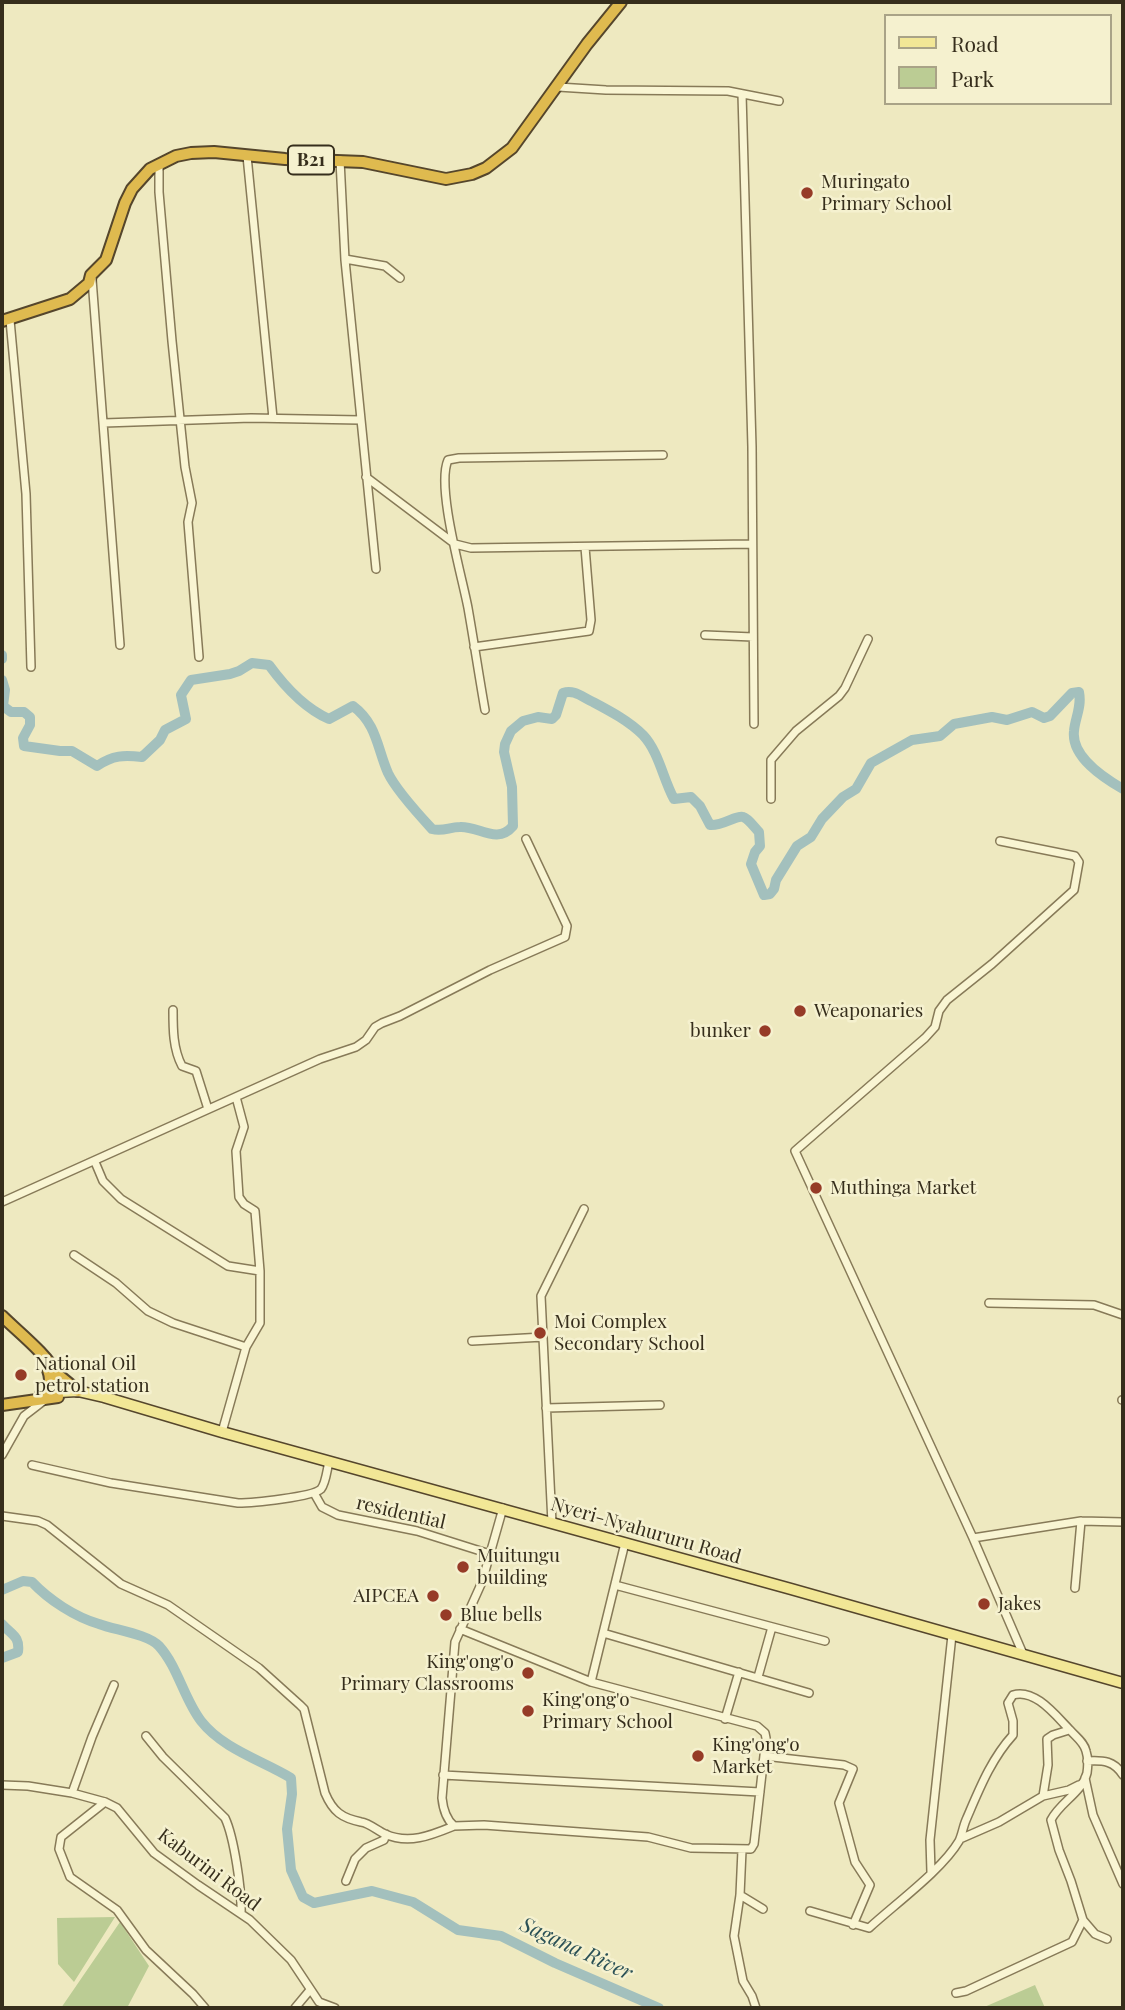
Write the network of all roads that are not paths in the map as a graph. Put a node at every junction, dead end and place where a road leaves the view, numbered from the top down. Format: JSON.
{"nodes":[{"id":1,"x":621,"y":2,"type":"edge"},
{"id":2,"x":558,"y":87,"type":"junction"},
{"id":3,"x":743,"y":94,"type":"junction"},
{"id":4,"x":779,"y":101,"type":"dead end"},
{"id":5,"x":247,"y":156,"type":"junction"},
{"id":6,"x":340,"y":160,"type":"junction"},
{"id":7,"x":159,"y":164,"type":"junction"},
{"id":8,"x":345,"y":259,"type":"junction"},
{"id":9,"x":91,"y":275,"type":"junction"},
{"id":10,"x":400,"y":278,"type":"dead end"},
{"id":11,"x":6,"y":320,"type":"edge"},
{"id":12,"x":273,"y":418,"type":"junction"},
{"id":13,"x":360,"y":420,"type":"junction"},
{"id":14,"x":182,"y":422,"type":"junction"},
{"id":15,"x":104,"y":423,"type":"junction"},
{"id":16,"x":663,"y":455,"type":"dead end"},
{"id":17,"x":366,"y":477,"type":"junction"},
{"id":18,"x":455,"y":544,"type":"junction"},
{"id":19,"x":751,"y":544,"type":"junction"},
{"id":20,"x":584,"y":547,"type":"junction"},
{"id":21,"x":376,"y":569,"type":"dead end"},
{"id":22,"x":705,"y":635,"type":"dead end"},
{"id":23,"x":753,"y":636,"type":"junction"},
{"id":24,"x":868,"y":639,"type":"dead end"},
{"id":25,"x":120,"y":645,"type":"dead end"},
{"id":26,"x":474,"y":648,"type":"junction"},
{"id":27,"x":199,"y":657,"type":"dead end"},
{"id":28,"x":31,"y":667,"type":"dead end"},
{"id":29,"x":485,"y":709,"type":"dead end"},
{"id":30,"x":754,"y":724,"type":"dead end"},
{"id":31,"x":771,"y":799,"type":"dead end"},
{"id":32,"x":526,"y":839,"type":"dead end"},
{"id":33,"x":1000,"y":841,"type":"dead end"},
{"id":34,"x":173,"y":1010,"type":"dead end"},
{"id":35,"x":236,"y":1097,"type":"junction"},
{"id":36,"x":208,"y":1110,"type":"junction"},
{"id":37,"x":95,"y":1162,"type":"junction"},
{"id":38,"x":2,"y":1202,"type":"edge"},
{"id":39,"x":584,"y":1209,"type":"dead end"},
{"id":40,"x":74,"y":1255,"type":"dead end"},
{"id":41,"x":260,"y":1271,"type":"junction"},
{"id":42,"x":989,"y":1303,"type":"dead end"},
{"id":43,"x":1123,"y":1315,"type":"edge"},
{"id":44,"x":2,"y":1316,"type":"edge"},
{"id":45,"x":543,"y":1337,"type":"junction"},
{"id":46,"x":471,"y":1341,"type":"dead end"},
{"id":47,"x":246,"y":1347,"type":"junction"},
{"id":48,"x":53,"y":1375,"type":"junction"},
{"id":49,"x":78,"y":1391,"type":"junction"},
{"id":50,"x":51,"y":1395,"type":"junction"},
{"id":51,"x":2,"y":1402,"type":"edge"},
{"id":52,"x":660,"y":1405,"type":"dead end"},
{"id":53,"x":546,"y":1408,"type":"junction"},
{"id":54,"x":159,"y":1414,"type":"junction"},
{"id":55,"x":222,"y":1432,"type":"junction"},
{"id":56,"x":2,"y":1455,"type":"edge"},
{"id":57,"x":328,"y":1462,"type":"junction"},
{"id":58,"x":32,"y":1465,"type":"dead end"},
{"id":59,"x":314,"y":1493,"type":"junction"},
{"id":60,"x":503,"y":1508,"type":"junction"},
{"id":61,"x":2,"y":1516,"type":"edge"},
{"id":62,"x":1082,"y":1521,"type":"junction"},
{"id":63,"x":1123,"y":1522,"type":"edge"},
{"id":64,"x":552,"y":1523,"type":"junction"},
{"id":65,"x":973,"y":1538,"type":"junction"},
{"id":66,"x":625,"y":1543,"type":"junction"},
{"id":67,"x":490,"y":1554,"type":"junction"},
{"id":68,"x":615,"y":1585,"type":"junction"},
{"id":69,"x":1075,"y":1588,"type":"dead end"},
{"id":70,"x":772,"y":1628,"type":"junction"},
{"id":71,"x":460,"y":1629,"type":"junction"},
{"id":72,"x":603,"y":1633,"type":"junction"},
{"id":73,"x":951,"y":1634,"type":"junction"},
{"id":74,"x":825,"y":1641,"type":"dead end"},
{"id":75,"x":1023,"y":1654,"type":"junction"},
{"id":76,"x":739,"y":1672,"type":"junction"},
{"id":77,"x":758,"y":1677,"type":"junction"},
{"id":78,"x":591,"y":1682,"type":"junction"},
{"id":79,"x":1123,"y":1683,"type":"edge"},
{"id":80,"x":114,"y":1685,"type":"dead end"},
{"id":81,"x":809,"y":1693,"type":"dead end"},
{"id":82,"x":725,"y":1719,"type":"junction"},
{"id":83,"x":1069,"y":1730,"type":"junction"},
{"id":84,"x":146,"y":1736,"type":"dead end"},
{"id":85,"x":764,"y":1756,"type":"junction"},
{"id":86,"x":1087,"y":1761,"type":"junction"},
{"id":87,"x":443,"y":1774,"type":"junction"},
{"id":88,"x":1123,"y":1775,"type":"edge"},
{"id":89,"x":1084,"y":1780,"type":"junction"},
{"id":90,"x":2,"y":1785,"type":"edge"},
{"id":91,"x":760,"y":1792,"type":"junction"},
{"id":92,"x":72,"y":1793,"type":"junction"},
{"id":93,"x":1043,"y":1796,"type":"junction"},
{"id":94,"x":105,"y":1802,"type":"junction"},
{"id":95,"x":454,"y":1826,"type":"junction"},
{"id":96,"x":386,"y":1834,"type":"junction"},
{"id":97,"x":960,"y":1839,"type":"junction"},
{"id":98,"x":742,"y":1850,"type":"junction"},
{"id":99,"x":931,"y":1872,"type":"junction"},
{"id":100,"x":346,"y":1881,"type":"dead end"},
{"id":101,"x":1123,"y":1884,"type":"edge"},
{"id":102,"x":740,"y":1895,"type":"junction"},
{"id":103,"x":763,"y":1909,"type":"dead end"},
{"id":104,"x":810,"y":1911,"type":"dead end"},
{"id":105,"x":241,"y":1913,"type":"junction"},
{"id":106,"x":1083,"y":1920,"type":"junction"},
{"id":107,"x":853,"y":1925,"type":"junction"},
{"id":108,"x":1107,"y":1939,"type":"dead end"},
{"id":109,"x":310,"y":1990,"type":"junction"},
{"id":110,"x":956,"y":1993,"type":"dead end"},
{"id":111,"x":205,"y":2008,"type":"edge"},
{"id":112,"x":295,"y":2008,"type":"edge"},
{"id":113,"x":335,"y":2008,"type":"edge"},
{"id":114,"x":756,"y":2008,"type":"edge"}],
"edges":[{"from":1,"to":2,"type":"highway","number":"B21"},
{"from":2,"to":3,"type":"street"},
{"from":2,"to":6,"type":"highway","number":"B21"},
{"from":3,"to":4,"type":"street"},
{"from":3,"to":19,"type":"street"},
{"from":5,"to":6,"type":"highway","number":"B21"},
{"from":5,"to":7,"type":"highway","number":"B21"},
{"from":5,"to":12,"type":"street"},
{"from":6,"to":8,"type":"street"},
{"from":7,"to":9,"type":"highway","number":"B21"},
{"from":7,"to":14,"type":"street"},
{"from":8,"to":10,"type":"street"},
{"from":8,"to":13,"type":"street"},
{"from":9,"to":11,"type":"highway","number":"B21"},
{"from":9,"to":15,"type":"street"},
{"from":11,"to":28,"type":"street"},
{"from":12,"to":13,"type":"street"},
{"from":12,"to":14,"type":"street"},
{"from":13,"to":17,"type":"street"},
{"from":14,"to":15,"type":"street"},
{"from":14,"to":27,"type":"street"},
{"from":15,"to":25,"type":"street"},
{"from":16,"to":18,"type":"street"},
{"from":17,"to":18,"type":"street"},
{"from":17,"to":21,"type":"street"},
{"from":18,"to":20,"type":"street"},
{"from":18,"to":26,"type":"street"},
{"from":19,"to":20,"type":"street"},
{"from":19,"to":23,"type":"street"},
{"from":20,"to":26,"type":"street"},
{"from":22,"to":23,"type":"street"},
{"from":23,"to":30,"type":"street"},
{"from":24,"to":31,"type":"street"},
{"from":26,"to":29,"type":"street"},
{"from":32,"to":35,"type":"street"},
{"from":33,"to":65,"type":"street"},
{"from":34,"to":36,"type":"street"},
{"from":35,"to":36,"type":"street"},
{"from":35,"to":41,"type":"street"},
{"from":36,"to":37,"type":"street"},
{"from":37,"to":38,"type":"street"},
{"from":37,"to":41,"type":"street"},
{"from":39,"to":45,"type":"street"},
{"from":40,"to":47,"type":"street"},
{"from":41,"to":47,"type":"street"},
{"from":42,"to":43,"type":"street"},
{"from":44,"to":48,"type":"highway"},
{"from":45,"to":46,"type":"street"},
{"from":45,"to":53,"type":"street"},
{"from":47,"to":55,"type":"street"},
{"from":48,"to":49,"type":"highway"},
{"from":48,"to":50,"type":"highway"},
{"from":48,"to":50,"type":"highway"},
{"from":49,"to":50,"type":"main road","name":"Nyeri-Nyahururu Road"},
{"from":49,"to":54,"type":"main road","name":"Nyeri-Nyahururu Road"},
{"from":50,"to":51,"type":"highway"},
{"from":50,"to":54,"type":"main road","name":"Nyeri-Nyahururu Road"},
{"from":50,"to":56,"type":"street"},
{"from":52,"to":53,"type":"street"},
{"from":53,"to":64,"type":"street"},
{"from":54,"to":55,"type":"main road","name":"Nyeri-Nyahururu Road"},
{"from":55,"to":57,"type":"main road","name":"Nyeri-Nyahururu Road"},
{"from":57,"to":59,"type":"street"},
{"from":57,"to":60,"type":"main road","name":"Nyeri-Nyahururu Road"},
{"from":58,"to":59,"type":"street"},
{"from":59,"to":67,"type":"street","name":"residential"},
{"from":60,"to":64,"type":"main road","name":"Nyeri-Nyahururu Road"},
{"from":60,"to":67,"type":"street"},
{"from":61,"to":96,"type":"street"},
{"from":62,"to":63,"type":"street"},
{"from":62,"to":65,"type":"street"},
{"from":62,"to":69,"type":"street"},
{"from":64,"to":66,"type":"main road","name":"Nyeri-Nyahururu Road"},
{"from":65,"to":75,"type":"street"},
{"from":66,"to":68,"type":"street"},
{"from":66,"to":73,"type":"main road","name":"Nyeri-Nyahururu Road"},
{"from":67,"to":71,"type":"street"},
{"from":68,"to":70,"type":"street"},
{"from":68,"to":72,"type":"street"},
{"from":70,"to":74,"type":"street"},
{"from":70,"to":77,"type":"street"},
{"from":71,"to":78,"type":"street"},
{"from":71,"to":87,"type":"street"},
{"from":72,"to":76,"type":"street"},
{"from":72,"to":78,"type":"street"},
{"from":73,"to":75,"type":"main road","name":"Nyeri-Nyahururu Road"},
{"from":73,"to":99,"type":"street"},
{"from":75,"to":79,"type":"main road","name":"Nyeri-Nyahururu Road"},
{"from":76,"to":77,"type":"street"},
{"from":76,"to":82,"type":"street"},
{"from":77,"to":81,"type":"street"},
{"from":78,"to":82,"type":"street"},
{"from":80,"to":92,"type":"street"},
{"from":82,"to":85,"type":"street"},
{"from":83,"to":86,"type":"street"},
{"from":83,"to":93,"type":"street"},
{"from":83,"to":97,"type":"street"},
{"from":84,"to":105,"type":"street"},
{"from":85,"to":91,"type":"street"},
{"from":85,"to":107,"type":"street"},
{"from":86,"to":88,"type":"street"},
{"from":86,"to":89,"type":"street"},
{"from":87,"to":91,"type":"street"},
{"from":87,"to":95,"type":"street"},
{"from":89,"to":93,"type":"street"},
{"from":89,"to":101,"type":"street"},
{"from":89,"to":106,"type":"street"},
{"from":90,"to":92,"type":"street","name":"Kaburini Road"},
{"from":91,"to":98,"type":"street"},
{"from":92,"to":94,"type":"street","name":"Kaburini Road"},
{"from":93,"to":97,"type":"street"},
{"from":94,"to":105,"type":"street","name":"Kaburini Road"},
{"from":94,"to":111,"type":"street"},
{"from":95,"to":96,"type":"street"},
{"from":95,"to":98,"type":"street"},
{"from":96,"to":100,"type":"street"},
{"from":97,"to":99,"type":"street"},
{"from":98,"to":102,"type":"street"},
{"from":99,"to":107,"type":"street"},
{"from":102,"to":103,"type":"street"},
{"from":102,"to":114,"type":"street"},
{"from":104,"to":107,"type":"street"},
{"from":105,"to":109,"type":"street","name":"Kaburini Road"},
{"from":106,"to":108,"type":"street"},
{"from":106,"to":110,"type":"street"},
{"from":109,"to":112,"type":"street"},
{"from":109,"to":113,"type":"street","name":"Kaburini Road"}]}
